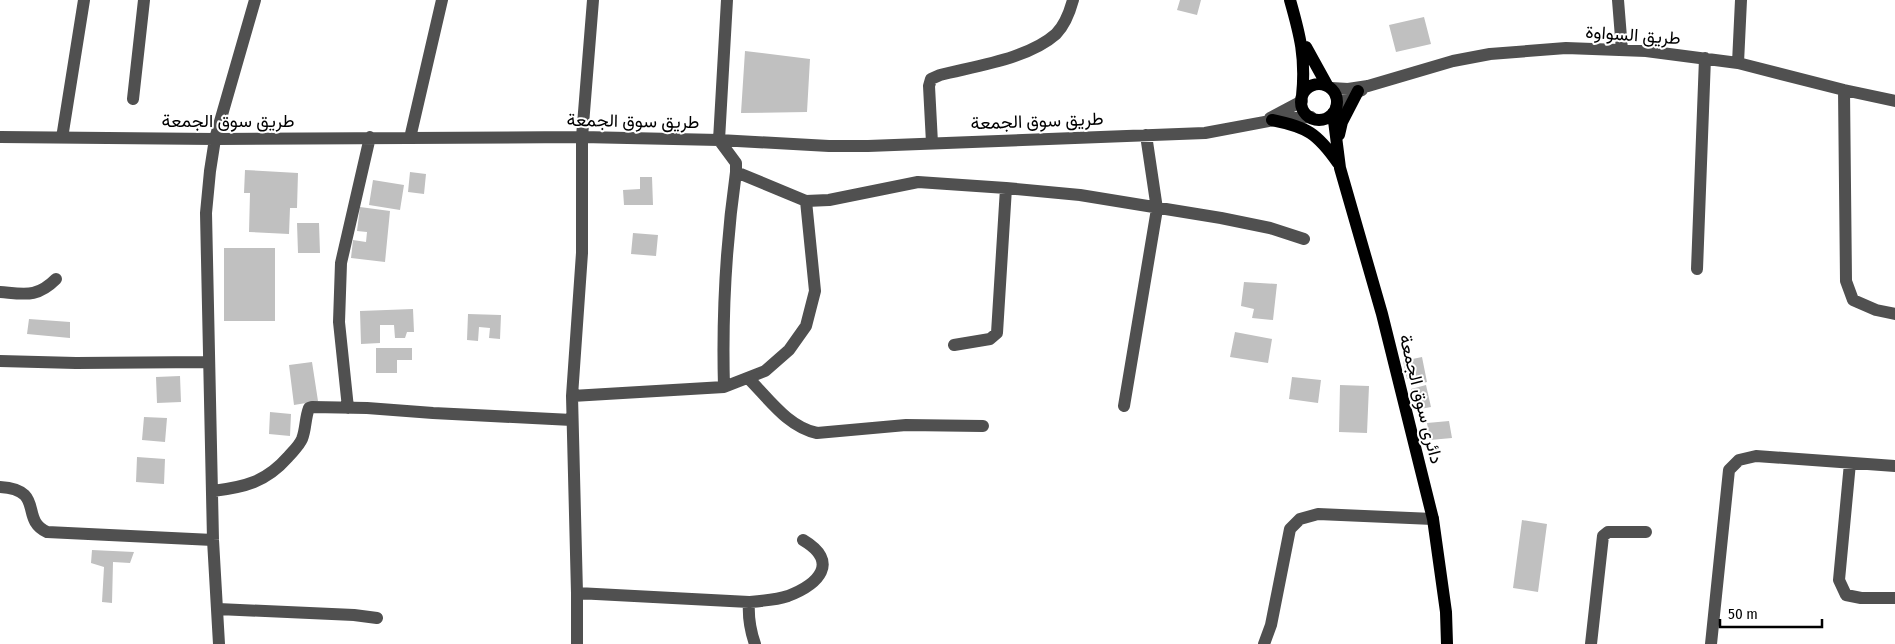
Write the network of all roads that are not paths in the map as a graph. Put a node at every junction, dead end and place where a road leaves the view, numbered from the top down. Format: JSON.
{"nodes":[{"id":1,"x":84,"y":0,"type":"edge"},
{"id":2,"x":144,"y":0,"type":"edge"},
{"id":3,"x":255,"y":0,"type":"edge"},
{"id":4,"x":442,"y":0,"type":"edge"},
{"id":5,"x":593,"y":0,"type":"edge"},
{"id":6,"x":727,"y":0,"type":"edge"},
{"id":7,"x":1072,"y":0,"type":"edge"},
{"id":8,"x":1290,"y":0,"type":"edge"},
{"id":9,"x":1618,"y":0,"type":"edge"},
{"id":10,"x":1741,"y":0,"type":"edge"},
{"id":11,"x":1299,"y":31,"type":"junction"},
{"id":12,"x":1622,"y":50,"type":"junction"},
{"id":13,"x":1705,"y":58,"type":"junction"},
{"id":14,"x":1738,"y":63,"type":"junction"},
{"id":15,"x":1329,"y":87,"type":"junction"},
{"id":16,"x":1363,"y":89,"type":"junction"},
{"id":17,"x":1844,"y":90,"type":"junction"},
{"id":18,"x":1302,"y":98,"type":"junction"},
{"id":19,"x":133,"y":99,"type":"dead end"},
{"id":20,"x":1895,"y":101,"type":"edge"},
{"id":21,"x":1334,"y":111,"type":"junction"},
{"id":22,"x":1314,"y":118,"type":"junction"},
{"id":23,"x":1268,"y":121,"type":"junction"},
{"id":24,"x":1146,"y":135,"type":"junction"},
{"id":25,"x":0,"y":137,"type":"edge"},
{"id":26,"x":370,"y":137,"type":"junction"},
{"id":27,"x":582,"y":137,"type":"junction"},
{"id":28,"x":62,"y":138,"type":"junction"},
{"id":29,"x":410,"y":138,"type":"junction"},
{"id":30,"x":215,"y":139,"type":"junction"},
{"id":31,"x":719,"y":140,"type":"junction"},
{"id":32,"x":932,"y":143,"type":"junction"},
{"id":33,"x":1337,"y":144,"type":"junction"},
{"id":34,"x":1339,"y":165,"type":"junction"},
{"id":35,"x":736,"y":172,"type":"junction"},
{"id":36,"x":1006,"y":188,"type":"junction"},
{"id":37,"x":806,"y":201,"type":"junction"},
{"id":38,"x":1157,"y":209,"type":"junction"},
{"id":39,"x":1304,"y":240,"type":"dead end"},
{"id":40,"x":1697,"y":269,"type":"dead end"},
{"id":41,"x":56,"y":279,"type":"dead end"},
{"id":42,"x":0,"y":292,"type":"edge"},
{"id":43,"x":1895,"y":314,"type":"edge"},
{"id":44,"x":954,"y":345,"type":"dead end"},
{"id":45,"x":0,"y":360,"type":"edge"},
{"id":46,"x":208,"y":362,"type":"junction"},
{"id":47,"x":749,"y":379,"type":"junction"},
{"id":48,"x":724,"y":387,"type":"junction"},
{"id":49,"x":572,"y":396,"type":"junction"},
{"id":50,"x":1124,"y":406,"type":"dead end"},
{"id":51,"x":348,"y":408,"type":"junction"},
{"id":52,"x":572,"y":420,"type":"junction"},
{"id":53,"x":983,"y":426,"type":"dead end"},
{"id":54,"x":1850,"y":463,"type":"junction"},
{"id":55,"x":1895,"y":466,"type":"edge"},
{"id":56,"x":0,"y":487,"type":"edge"},
{"id":57,"x":213,"y":492,"type":"junction"},
{"id":58,"x":1433,"y":519,"type":"junction"},
{"id":59,"x":1646,"y":532,"type":"dead end"},
{"id":60,"x":213,"y":540,"type":"junction"},
{"id":61,"x":803,"y":540,"type":"dead end"},
{"id":62,"x":577,"y":593,"type":"junction"},
{"id":63,"x":1895,"y":598,"type":"edge"},
{"id":64,"x":749,"y":602,"type":"junction"},
{"id":65,"x":218,"y":609,"type":"junction"},
{"id":66,"x":377,"y":618,"type":"dead end"},
{"id":67,"x":219,"y":644,"type":"edge"},
{"id":68,"x":577,"y":644,"type":"edge"},
{"id":69,"x":755,"y":644,"type":"edge"},
{"id":70,"x":1264,"y":644,"type":"edge"},
{"id":71,"x":1447,"y":644,"type":"edge"},
{"id":72,"x":1591,"y":644,"type":"edge"},
{"id":73,"x":1711,"y":644,"type":"edge"}],
"edges":[{"from":1,"to":28,"type":"street"},
{"from":2,"to":19,"type":"street"},
{"from":3,"to":30,"type":"street"},
{"from":4,"to":29,"type":"street"},
{"from":5,"to":27,"type":"street"},
{"from":6,"to":31,"type":"street"},
{"from":7,"to":32,"type":"street"},
{"from":8,"to":11,"type":"main road"},
{"from":9,"to":12,"type":"street"},
{"from":10,"to":14,"type":"street"},
{"from":11,"to":15,"type":"main road"},
{"from":11,"to":18,"type":"main road"},
{"from":12,"to":13,"type":"street","name":"طريق السواوة"},
{"from":12,"to":16,"type":"street","name":"طريق السواوة"},
{"from":13,"to":14,"type":"street","name":"طريق السواوة"},
{"from":13,"to":40,"type":"street"},
{"from":14,"to":17,"type":"street","name":"طريق السواوة"},
{"from":15,"to":16,"type":"street"},
{"from":15,"to":18,"type":"main road"},
{"from":15,"to":21,"type":"main road"},
{"from":16,"to":21,"type":"street"},
{"from":16,"to":33,"type":"main road"},
{"from":17,"to":20,"type":"street","name":"طريق السواوة"},
{"from":17,"to":43,"type":"street"},
{"from":18,"to":22,"type":"main road"},
{"from":18,"to":23,"type":"street"},
{"from":21,"to":22,"type":"main road"},
{"from":21,"to":33,"type":"main road"},
{"from":22,"to":23,"type":"street"},
{"from":22,"to":34,"type":"main road"},
{"from":23,"to":24,"type":"street","name":"طريق سوق الجمعة"},
{"from":23,"to":34,"type":"main road"},
{"from":24,"to":32,"type":"street","name":"طريق سوق الجمعة"},
{"from":24,"to":38,"type":"street"},
{"from":25,"to":28,"type":"street","name":"طريق سوق الجمعة"},
{"from":26,"to":29,"type":"street","name":"طريق سوق الجمعة"},
{"from":26,"to":30,"type":"street","name":"طريق سوق الجمعة"},
{"from":26,"to":51,"type":"street"},
{"from":27,"to":29,"type":"street","name":"طريق سوق الجمعة"},
{"from":27,"to":31,"type":"street","name":"طريق سوق الجمعة"},
{"from":27,"to":49,"type":"street"},
{"from":28,"to":30,"type":"street","name":"طريق سوق الجمعة"},
{"from":30,"to":46,"type":"street"},
{"from":31,"to":32,"type":"street","name":"طريق سوق الجمعة"},
{"from":31,"to":35,"type":"street"},
{"from":33,"to":34,"type":"main road"},
{"from":34,"to":58,"type":"main road","name":"دائرى سوق الجمعة"},
{"from":35,"to":37,"type":"street"},
{"from":35,"to":48,"type":"street"},
{"from":36,"to":37,"type":"street"},
{"from":36,"to":38,"type":"street"},
{"from":36,"to":44,"type":"street"},
{"from":37,"to":47,"type":"street"},
{"from":38,"to":39,"type":"street"},
{"from":38,"to":50,"type":"street"},
{"from":41,"to":42,"type":"street"},
{"from":45,"to":46,"type":"street"},
{"from":46,"to":57,"type":"street"},
{"from":47,"to":48,"type":"street"},
{"from":47,"to":53,"type":"street"},
{"from":48,"to":49,"type":"street"},
{"from":49,"to":52,"type":"street"},
{"from":51,"to":52,"type":"street"},
{"from":51,"to":57,"type":"street"},
{"from":52,"to":62,"type":"street"},
{"from":54,"to":55,"type":"street"},
{"from":54,"to":63,"type":"street"},
{"from":54,"to":73,"type":"street"},
{"from":56,"to":60,"type":"street"},
{"from":57,"to":60,"type":"street"},
{"from":58,"to":70,"type":"street"},
{"from":58,"to":71,"type":"main road","name":"دائرى سوق الجمعة"},
{"from":59,"to":72,"type":"street"},
{"from":60,"to":65,"type":"street"},
{"from":61,"to":64,"type":"street"},
{"from":62,"to":64,"type":"street"},
{"from":62,"to":68,"type":"street"},
{"from":64,"to":69,"type":"street"},
{"from":65,"to":66,"type":"street"},
{"from":65,"to":67,"type":"street"}]}
